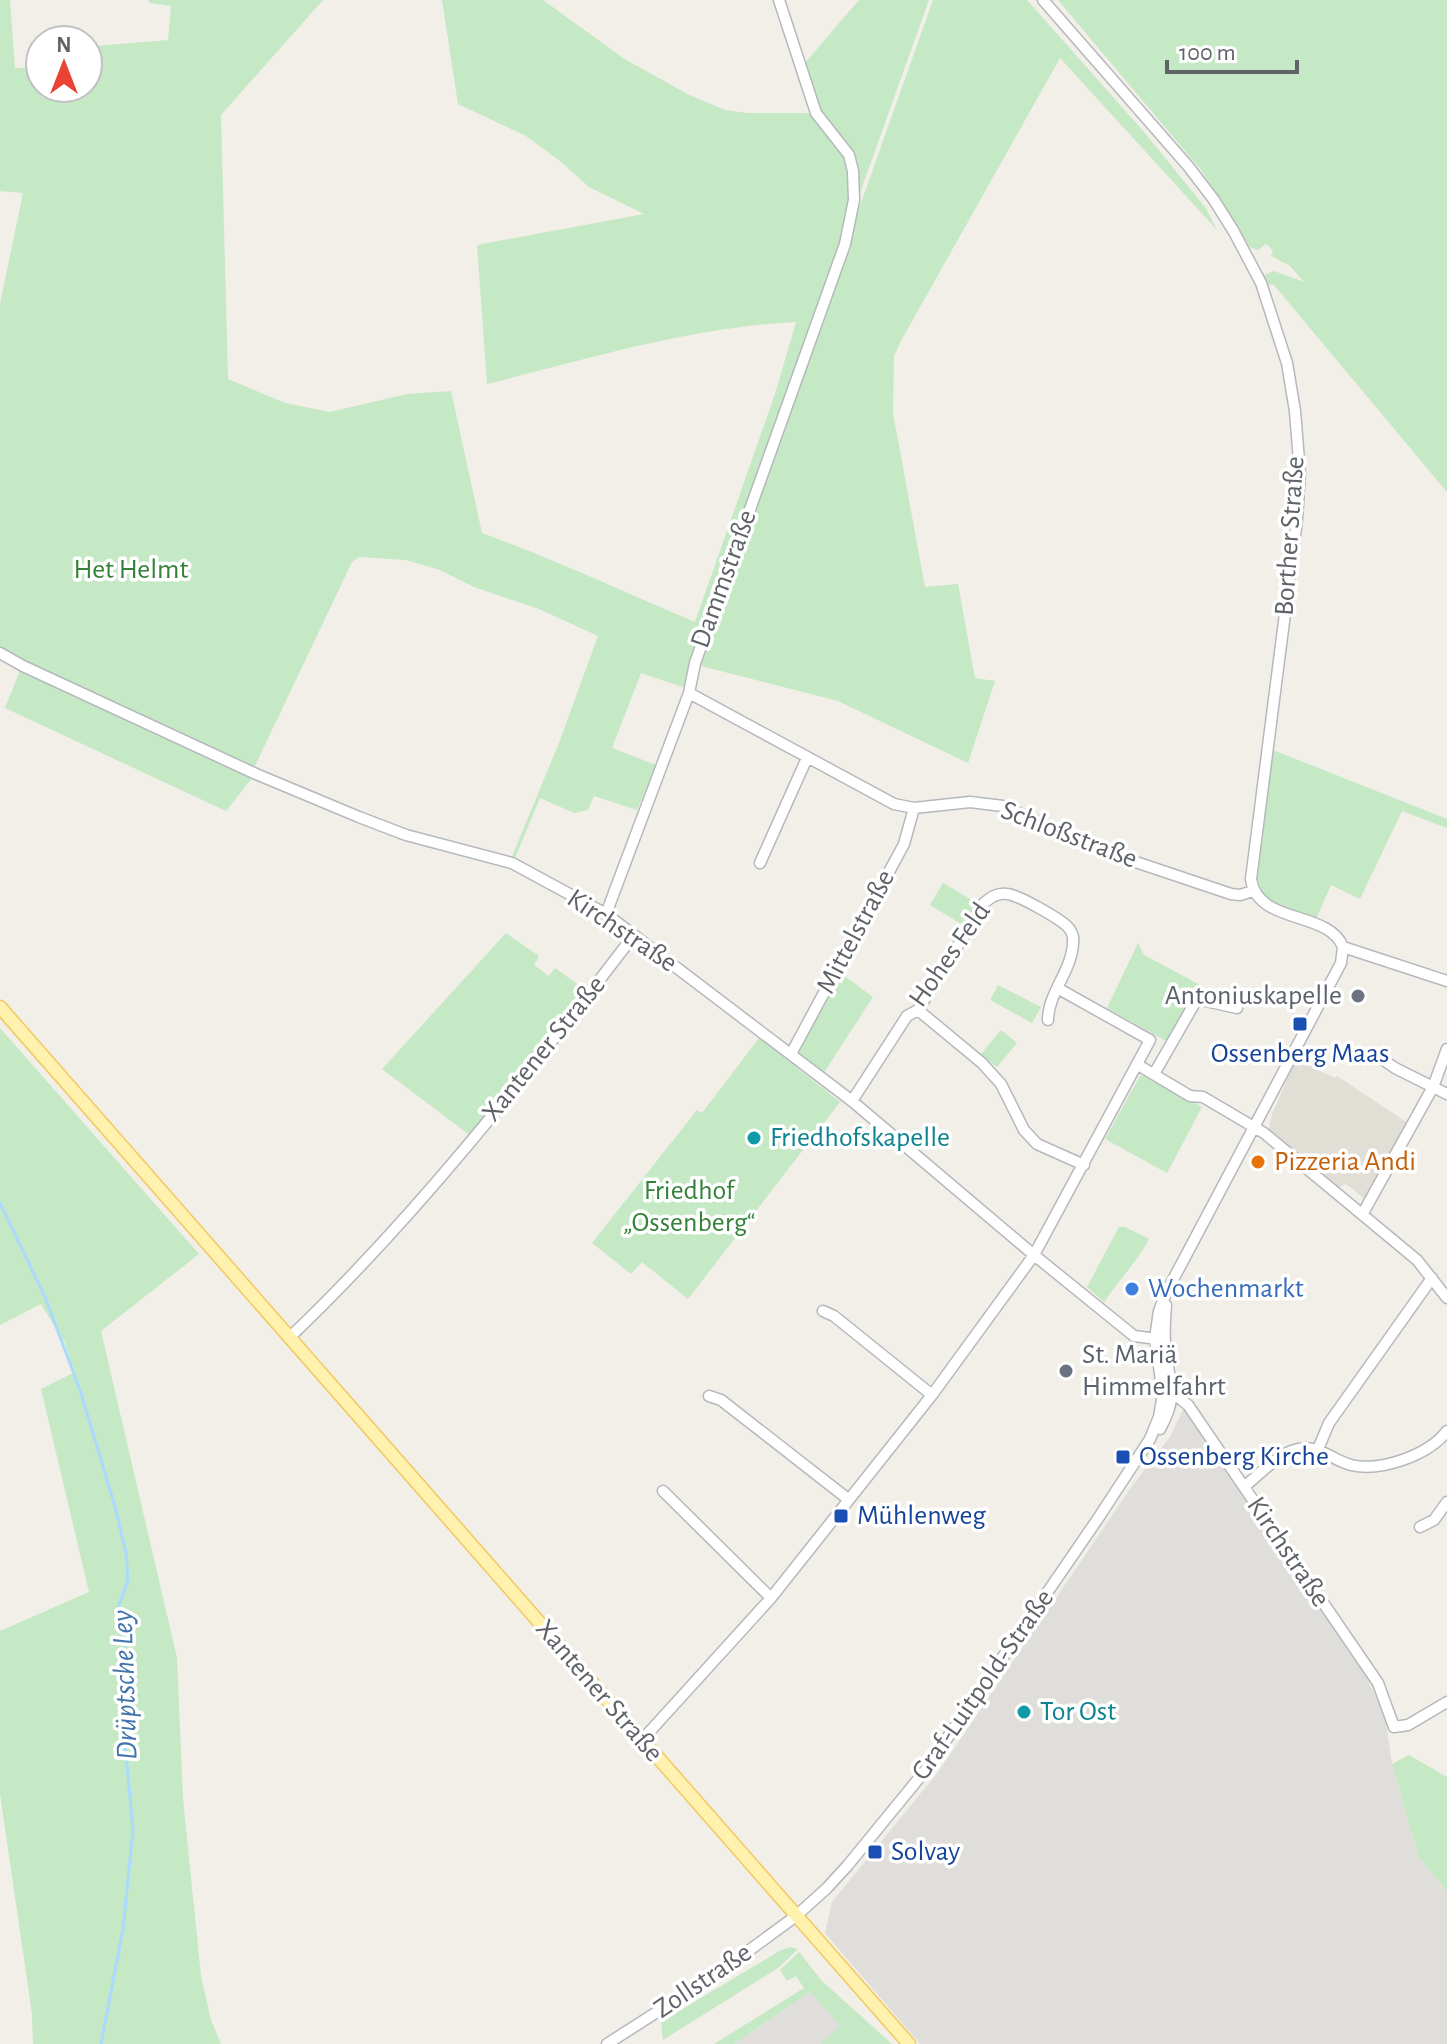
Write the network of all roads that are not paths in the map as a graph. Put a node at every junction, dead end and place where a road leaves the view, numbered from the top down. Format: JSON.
{"nodes":[{"id":1,"x":779,"y":0,"type":"edge"},
{"id":2,"x":1043,"y":0,"type":"edge"},
{"id":3,"x":0,"y":653,"type":"edge"},
{"id":4,"x":689,"y":693,"type":"junction"},
{"id":5,"x":807,"y":758,"type":"junction"},
{"id":6,"x":914,"y":808,"type":"junction"},
{"id":7,"x":760,"y":863,"type":"dead end"},
{"id":8,"x":1253,"y":891,"type":"junction"},
{"id":9,"x":606,"y":914,"type":"junction"},
{"id":10,"x":634,"y":935,"type":"junction"},
{"id":11,"x":1343,"y":947,"type":"junction"},
{"id":12,"x":1447,"y":981,"type":"edge"},
{"id":13,"x":1059,"y":989,"type":"junction"},
{"id":14,"x":0,"y":1007,"type":"edge"},
{"id":15,"x":1237,"y":1008,"type":"dead end"},
{"id":16,"x":918,"y":1010,"type":"junction"},
{"id":17,"x":1048,"y":1020,"type":"dead end"},
{"id":18,"x":1447,"y":1049,"type":"edge"},
{"id":19,"x":1372,"y":1052,"type":"dead end"},
{"id":20,"x":791,"y":1054,"type":"junction"},
{"id":21,"x":1138,"y":1065,"type":"junction"},
{"id":22,"x":1154,"y":1074,"type":"junction"},
{"id":23,"x":1433,"y":1087,"type":"junction"},
{"id":24,"x":1447,"y":1094,"type":"edge"},
{"id":25,"x":852,"y":1101,"type":"junction"},
{"id":26,"x":1255,"y":1128,"type":"junction"},
{"id":27,"x":1084,"y":1165,"type":"junction"},
{"id":28,"x":1363,"y":1213,"type":"junction"},
{"id":29,"x":1034,"y":1255,"type":"junction"},
{"id":30,"x":1432,"y":1278,"type":"junction"},
{"id":31,"x":1447,"y":1298,"type":"edge"},
{"id":32,"x":823,"y":1311,"type":"dead end"},
{"id":33,"x":289,"y":1338,"type":"junction"},
{"id":34,"x":1160,"y":1340,"type":"junction"},
{"id":35,"x":1168,"y":1394,"type":"junction"},
{"id":36,"x":932,"y":1395,"type":"junction"},
{"id":37,"x":709,"y":1396,"type":"dead end"},
{"id":38,"x":1445,"y":1438,"type":"edge"},
{"id":39,"x":1318,"y":1449,"type":"junction"},
{"id":40,"x":1244,"y":1487,"type":"junction"},
{"id":41,"x":663,"y":1491,"type":"dead end"},
{"id":42,"x":848,"y":1499,"type":"junction"},
{"id":43,"x":1447,"y":1502,"type":"edge"},
{"id":44,"x":1420,"y":1527,"type":"dead end"},
{"id":45,"x":771,"y":1598,"type":"junction"},
{"id":46,"x":1447,"y":1702,"type":"edge"},
{"id":47,"x":642,"y":1740,"type":"junction"},
{"id":48,"x":796,"y":1916,"type":"junction"},
{"id":49,"x":607,"y":2044,"type":"edge"},
{"id":50,"x":909,"y":2044,"type":"edge"}],
"edges":[{"from":1,"to":4,"type":"street","name":"Dammstraße"},
{"from":2,"to":8,"type":"street","name":"Borther Straße"},
{"from":3,"to":9,"type":"street","name":"Kirchstraße"},
{"from":4,"to":5,"type":"street","name":"Schloßstraße"},
{"from":4,"to":9,"type":"street","name":"Dammstraße"},
{"from":5,"to":6,"type":"street","name":"Schloßstraße"},
{"from":5,"to":7,"type":"street"},
{"from":6,"to":8,"type":"street","name":"Schloßstraße"},
{"from":6,"to":20,"type":"street","name":"Mittelstraße"},
{"from":8,"to":11,"type":"street"},
{"from":9,"to":10,"type":"street","name":"Kirchstraße"},
{"from":10,"to":20,"type":"street","name":"Kirchstraße"},
{"from":10,"to":33,"type":"street","name":"Xantener Straße"},
{"from":11,"to":12,"type":"street"},
{"from":11,"to":26,"type":"street"},
{"from":13,"to":16,"type":"street","name":"Hohes Feld"},
{"from":13,"to":17,"type":"street","name":"Hohes Feld"},
{"from":13,"to":21,"type":"street"},
{"from":14,"to":33,"type":"main road","name":"Xantener Straße"},
{"from":15,"to":22,"type":"street"},
{"from":16,"to":25,"type":"street","name":"Hohes Feld"},
{"from":16,"to":27,"type":"street"},
{"from":18,"to":23,"type":"street"},
{"from":19,"to":23,"type":"street"},
{"from":20,"to":25,"type":"street","name":"Kirchstraße"},
{"from":21,"to":22,"type":"street"},
{"from":21,"to":27,"type":"street"},
{"from":22,"to":26,"type":"street"},
{"from":23,"to":24,"type":"street"},
{"from":23,"to":28,"type":"street"},
{"from":25,"to":29,"type":"street","name":"Kirchstraße"},
{"from":26,"to":28,"type":"street"},
{"from":26,"to":34,"type":"street"},
{"from":27,"to":29,"type":"street"},
{"from":28,"to":30,"type":"street"},
{"from":29,"to":34,"type":"street","name":"Kirchstraße"},
{"from":29,"to":36,"type":"street"},
{"from":30,"to":31,"type":"street"},
{"from":30,"to":39,"type":"street"},
{"from":32,"to":36,"type":"street"},
{"from":33,"to":47,"type":"main road","name":"Xantener Straße"},
{"from":34,"to":35,"type":"street"},
{"from":35,"to":40,"type":"street","name":"Kirchstraße"},
{"from":35,"to":48,"type":"street","name":"Graf-Luitpold-Straße"},
{"from":36,"to":42,"type":"street"},
{"from":37,"to":42,"type":"street"},
{"from":38,"to":39,"type":"street"},
{"from":39,"to":40,"type":"street"},
{"from":40,"to":46,"type":"street","name":"Kirchstraße"},
{"from":41,"to":45,"type":"street"},
{"from":42,"to":45,"type":"street"},
{"from":43,"to":44,"type":"street"},
{"from":45,"to":47,"type":"street"},
{"from":47,"to":48,"type":"main road","name":"Xantener Straße"},
{"from":48,"to":49,"type":"street","name":"Zollstraße"},
{"from":48,"to":50,"type":"main road","name":"Xantener Straße"}]}
